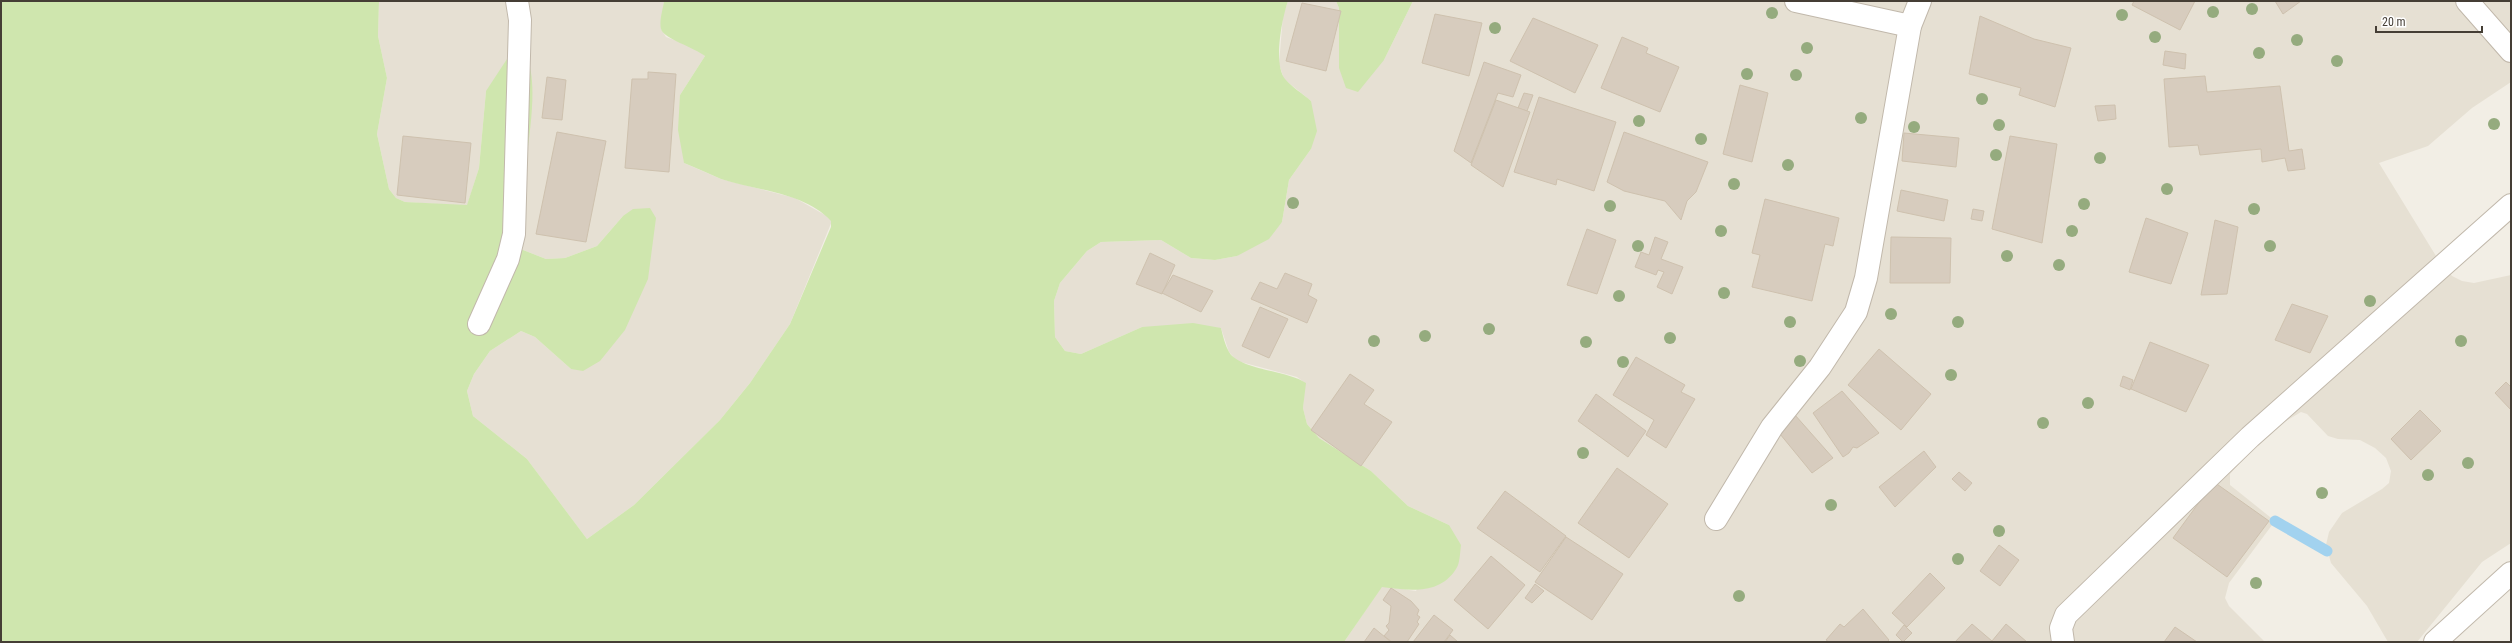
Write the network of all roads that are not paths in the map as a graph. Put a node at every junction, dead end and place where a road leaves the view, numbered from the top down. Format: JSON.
{"nodes":[{"id":1,"x":517,"y":1,"type":"edge"},
{"id":2,"x":1796,"y":1,"type":"edge"},
{"id":3,"x":1920,"y":1,"type":"edge"},
{"id":4,"x":2467,"y":1,"type":"edge"},
{"id":5,"x":1910,"y":26,"type":"junction"},
{"id":6,"x":2511,"y":51,"type":"edge"},
{"id":7,"x":2511,"y":205,"type":"edge"},
{"id":8,"x":479,"y":324,"type":"dead end"},
{"id":9,"x":1716,"y":519,"type":"dead end"},
{"id":10,"x":2511,"y":573,"type":"edge"},
{"id":11,"x":2063,"y":642,"type":"edge"},
{"id":12,"x":2435,"y":642,"type":"edge"}],
"edges":[{"from":1,"to":8,"type":"street"},
{"from":2,"to":5,"type":"street"},
{"from":3,"to":5,"type":"street"},
{"from":4,"to":6,"type":"street"},
{"from":5,"to":9,"type":"street"},
{"from":7,"to":11,"type":"street"},
{"from":10,"to":12,"type":"street"}]}
